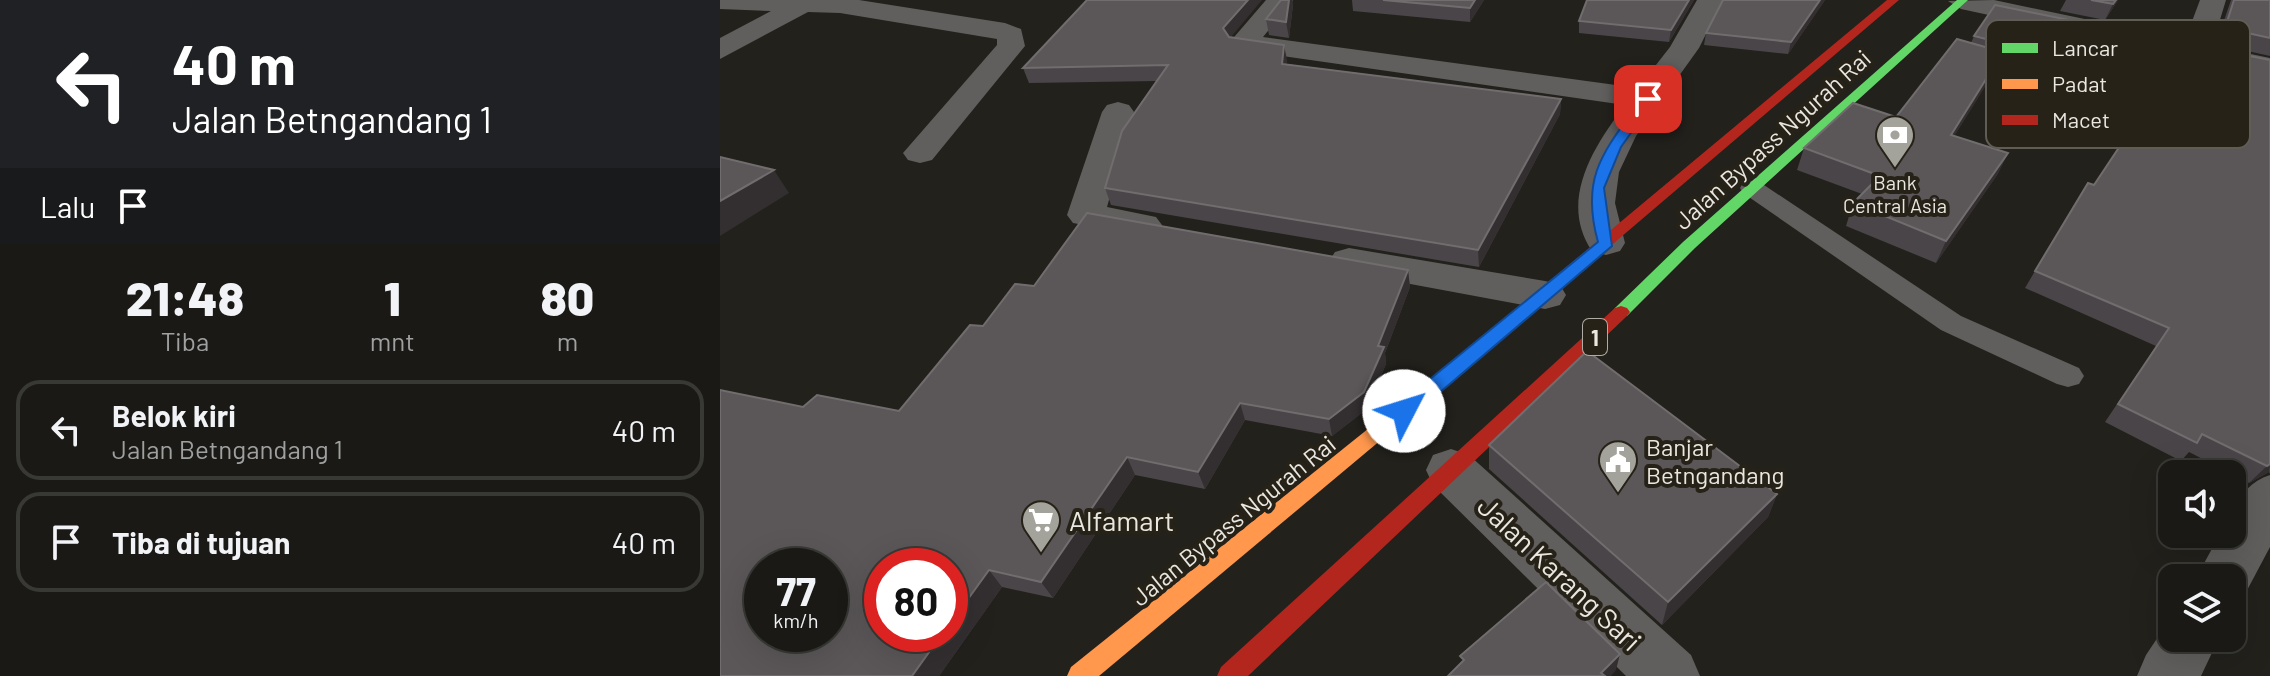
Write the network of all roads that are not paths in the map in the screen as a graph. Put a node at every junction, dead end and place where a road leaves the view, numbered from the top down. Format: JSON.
{"nodes":[{"id":1,"x":1280,"y":0,"type":"edge"},
{"id":2,"x":1710,"y":0,"type":"edge"},
{"id":3,"x":1894,"y":0,"type":"edge"},
{"id":4,"x":2213,"y":0,"type":"edge"},
{"id":5,"x":720,"y":1,"type":"edge"},
{"id":6,"x":1962,"y":1,"type":"edge"},
{"id":7,"x":807,"y":2,"type":"edge"},
{"id":8,"x":844,"y":2,"type":"edge"},
{"id":9,"x":2051,"y":20,"type":"edge"},
{"id":10,"x":2200,"y":20,"type":"edge"},
{"id":11,"x":720,"y":50,"type":"edge"},
{"id":12,"x":2250,"y":63,"type":"edge"},
{"id":13,"x":2270,"y":67,"type":"edge"},
{"id":14,"x":1648,"y":99,"type":"junction"},
{"id":15,"x":1118,"y":112,"type":"dead end"},
{"id":16,"x":920,"y":153,"type":"dead end"},
{"id":17,"x":1752,"y":188,"type":"junction"},
{"id":18,"x":1178,"y":231,"type":"edge"},
{"id":19,"x":1606,"y":243,"type":"junction"},
{"id":20,"x":1316,"y":255,"type":"edge"},
{"id":21,"x":1545,"y":295,"type":"junction"},
{"id":22,"x":2068,"y":376,"type":"dead end"},
{"id":23,"x":1451,"y":470,"type":"junction"},
{"id":24,"x":2270,"y":497,"type":"edge"},
{"id":25,"x":2232,"y":564,"type":"edge"},
{"id":26,"x":2181,"y":652,"type":"edge"},
{"id":27,"x":1080,"y":676,"type":"edge"},
{"id":28,"x":1230,"y":676,"type":"edge"},
{"id":29,"x":1669,"y":676,"type":"edge"},
{"id":30,"x":2168,"y":676,"type":"edge"}],
"edges":[{"from":1,"to":14,"type":"street"},
{"from":2,"to":14,"type":"street"},
{"from":3,"to":19,"type":"highway","name":"Jalan Bypass Ngurah Rai"},
{"from":4,"to":10,"type":"street"},
{"from":5,"to":7,"type":"street"},
{"from":6,"to":9,"type":"street"},
{"from":6,"to":17,"type":"highway","name":"Jalan Bypass Ngurah Rai","number":"1"},
{"from":7,"to":8,"type":"street"},
{"from":7,"to":11,"type":"street"},
{"from":8,"to":16,"type":"street"},
{"from":12,"to":13,"type":"street"},
{"from":14,"to":19,"type":"street"},
{"from":15,"to":18,"type":"street"},
{"from":17,"to":22,"type":"lane"},
{"from":17,"to":23,"type":"highway","name":"Jalan Bypass Ngurah Rai","number":"1"},
{"from":19,"to":21,"type":"highway","name":"Jalan Bypass Ngurah Rai"},
{"from":20,"to":21,"type":"street"},
{"from":21,"to":27,"type":"highway","name":"Jalan Bypass Ngurah Rai"},
{"from":23,"to":28,"type":"highway","name":"Jalan Bypass Ngurah Rai","number":"1"},
{"from":23,"to":29,"type":"street","name":"Jalan Karang Sari"},
{"from":24,"to":25,"type":"street"},
{"from":26,"to":30,"type":"street"}]}
